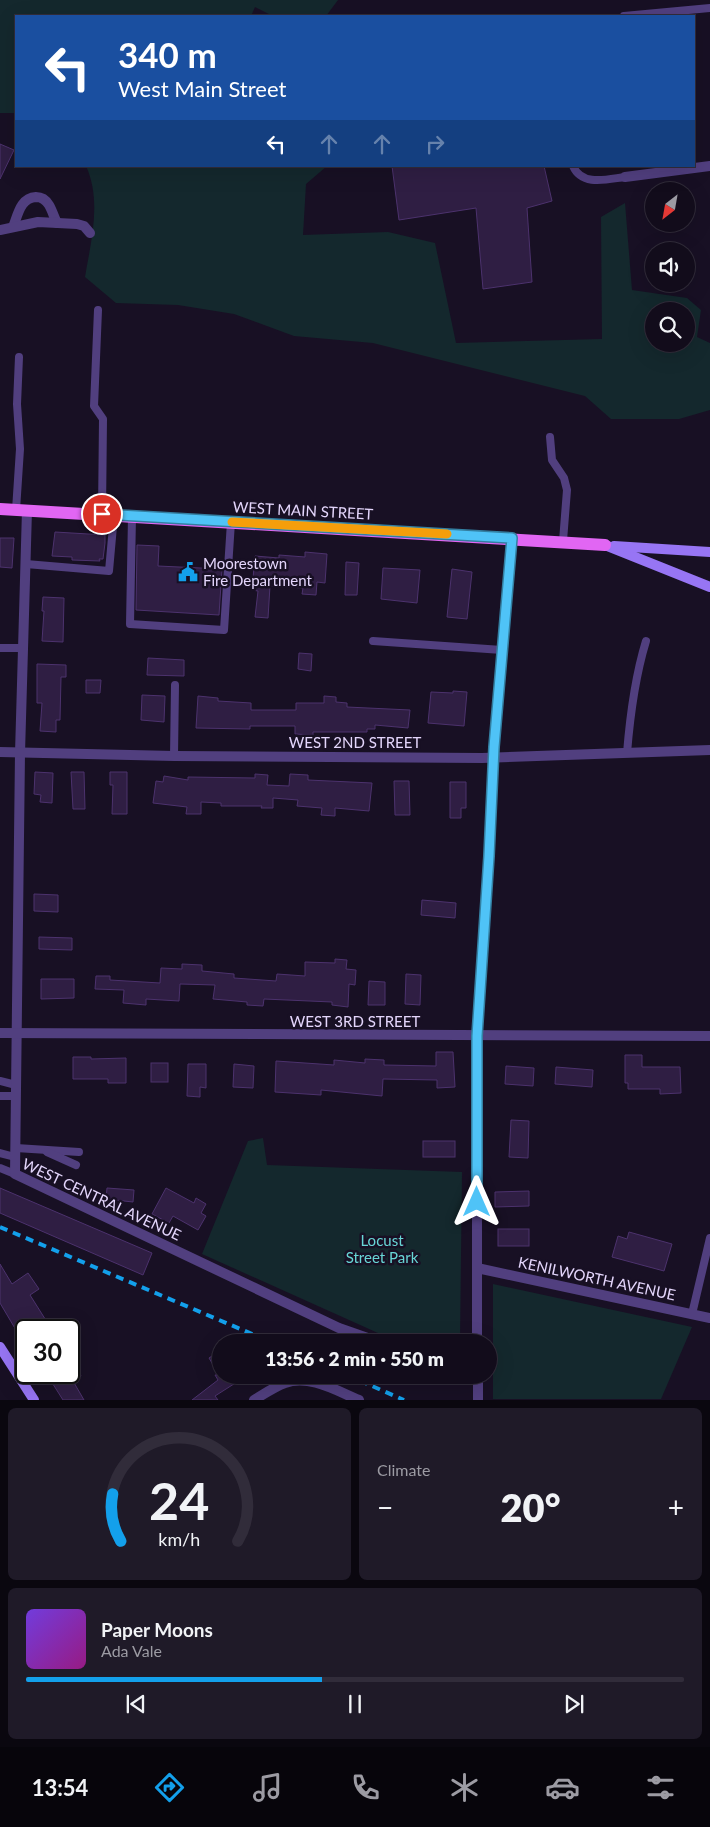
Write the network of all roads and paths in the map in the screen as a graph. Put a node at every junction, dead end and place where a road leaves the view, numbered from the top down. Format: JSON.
{"nodes":[{"id":1,"x":710,"y":8,"type":"edge"},
{"id":2,"x":680,"y":14,"type":"edge"},
{"id":3,"x":660,"y":15,"type":"edge"},
{"id":4,"x":710,"y":166,"type":"edge"},
{"id":5,"x":573,"y":167,"type":"edge"},
{"id":6,"x":664,"y":167,"type":"edge"},
{"id":7,"x":671,"y":170,"type":"junction"},
{"id":8,"x":625,"y":177,"type":"joint"},
{"id":9,"x":57,"y":223,"type":"junction"},
{"id":10,"x":13,"y":227,"type":"junction"},
{"id":11,"x":0,"y":230,"type":"edge"},
{"id":12,"x":90,"y":233,"type":"dead end"},
{"id":13,"x":98,"y":310,"type":"dead end"},
{"id":14,"x":19,"y":357,"type":"dead end"},
{"id":15,"x":550,"y":437,"type":"dead end"},
{"id":16,"x":0,"y":509,"type":"edge"},
{"id":17,"x":21,"y":510,"type":"junction"},
{"id":18,"x":108,"y":515,"type":"junction"},
{"id":19,"x":132,"y":516,"type":"junction"},
{"id":20,"x":231,"y":522,"type":"junction"},
{"id":21,"x":512,"y":538,"type":"junction"},
{"id":22,"x":563,"y":541,"type":"junction"},
{"id":23,"x":605,"y":545,"type":"junction"},
{"id":24,"x":710,"y":552,"type":"edge"},
{"id":25,"x":26,"y":564,"type":"junction"},
{"id":26,"x":710,"y":587,"type":"edge"},
{"id":27,"x":372,"y":641,"type":"dead end"},
{"id":28,"x":646,"y":641,"type":"dead end"},
{"id":29,"x":0,"y":648,"type":"edge"},
{"id":30,"x":23,"y":648,"type":"junction"},
{"id":31,"x":502,"y":650,"type":"junction"},
{"id":32,"x":175,"y":686,"type":"dead end"},
{"id":33,"x":710,"y":750,"type":"edge"},
{"id":34,"x":0,"y":752,"type":"edge"},
{"id":35,"x":20,"y":753,"type":"junction"},
{"id":36,"x":627,"y":754,"type":"junction"},
{"id":37,"x":174,"y":756,"type":"junction"},
{"id":38,"x":494,"y":758,"type":"junction"},
{"id":39,"x":0,"y":1033,"type":"edge"},
{"id":40,"x":17,"y":1033,"type":"junction"},
{"id":41,"x":477,"y":1036,"type":"junction"},
{"id":42,"x":710,"y":1036,"type":"edge"},
{"id":43,"x":0,"y":1081,"type":"edge"},
{"id":44,"x":16,"y":1085,"type":"junction"},
{"id":45,"x":0,"y":1096,"type":"edge"},
{"id":46,"x":16,"y":1096,"type":"junction"},
{"id":47,"x":43,"y":1150,"type":"junction"},
{"id":48,"x":79,"y":1152,"type":"dead end"},
{"id":49,"x":0,"y":1153,"type":"edge"},
{"id":50,"x":16,"y":1153,"type":"junction"},
{"id":51,"x":76,"y":1165,"type":"dead end"},
{"id":52,"x":0,"y":1168,"type":"edge"},
{"id":53,"x":15,"y":1174,"type":"junction"},
{"id":54,"x":710,"y":1238,"type":"edge"},
{"id":55,"x":476,"y":1268,"type":"junction"},
{"id":56,"x":692,"y":1314,"type":"junction"},
{"id":57,"x":710,"y":1318,"type":"edge"},
{"id":58,"x":356,"y":1334,"type":"edge"},
{"id":59,"x":477,"y":1334,"type":"edge"},
{"id":60,"x":0,"y":1347,"type":"edge"},
{"id":61,"x":475,"y":1384,"type":"edge"},
{"id":62,"x":34,"y":1400,"type":"edge"},
{"id":63,"x":254,"y":1400,"type":"edge"},
{"id":64,"x":359,"y":1400,"type":"edge"},
{"id":65,"x":478,"y":1400,"type":"edge"}],
"edges":[{"from":1,"to":2,"type":"lane"},
{"from":2,"to":3,"type":"lane"},
{"from":4,"to":7,"type":"street"},
{"from":5,"to":8,"type":"lane"},
{"from":6,"to":7,"type":"lane"},
{"from":7,"to":8,"type":"street"},
{"from":9,"to":10,"type":"street"},
{"from":9,"to":10,"type":"street"},
{"from":9,"to":12,"type":"street"},
{"from":10,"to":11,"type":"street"},
{"from":13,"to":18,"type":"lane"},
{"from":14,"to":17,"type":"lane"},
{"from":15,"to":22,"type":"lane"},
{"from":16,"to":17,"type":"main road","name":"WEST MAIN STREET"},
{"from":17,"to":18,"type":"main road","name":"WEST MAIN STREET"},
{"from":17,"to":25,"type":"street"},
{"from":18,"to":19,"type":"main road","name":"WEST MAIN STREET"},
{"from":18,"to":25,"type":"lane"},
{"from":19,"to":20,"type":"main road","name":"WEST MAIN STREET"},
{"from":19,"to":20,"type":"lane"},
{"from":20,"to":21,"type":"main road","name":"WEST MAIN STREET"},
{"from":21,"to":22,"type":"main road","name":"WEST MAIN STREET"},
{"from":21,"to":31,"type":"street"},
{"from":22,"to":23,"type":"main road","name":"WEST MAIN STREET"},
{"from":23,"to":24,"type":"main road"},
{"from":23,"to":26,"type":"main road"},
{"from":25,"to":30,"type":"street"},
{"from":27,"to":31,"type":"lane"},
{"from":28,"to":36,"type":"lane"},
{"from":29,"to":30,"type":"lane"},
{"from":30,"to":35,"type":"street"},
{"from":31,"to":38,"type":"street"},
{"from":32,"to":37,"type":"lane"},
{"from":33,"to":36,"type":"street","name":"WEST 2ND STREET"},
{"from":34,"to":35,"type":"street","name":"WEST 2ND STREET"},
{"from":35,"to":37,"type":"street","name":"WEST 2ND STREET"},
{"from":35,"to":40,"type":"street"},
{"from":36,"to":38,"type":"street","name":"WEST 2ND STREET"},
{"from":37,"to":38,"type":"street","name":"WEST 2ND STREET"},
{"from":38,"to":41,"type":"street"},
{"from":39,"to":40,"type":"street","name":"WEST 3RD STREET"},
{"from":40,"to":41,"type":"street","name":"WEST 3RD STREET"},
{"from":40,"to":44,"type":"street"},
{"from":41,"to":42,"type":"street","name":"WEST 3RD STREET"},
{"from":41,"to":55,"type":"street"},
{"from":43,"to":44,"type":"lane"},
{"from":44,"to":46,"type":"street"},
{"from":45,"to":46,"type":"lane"},
{"from":46,"to":50,"type":"street"},
{"from":47,"to":48,"type":"lane"},
{"from":47,"to":50,"type":"lane"},
{"from":47,"to":51,"type":"lane"},
{"from":49,"to":50,"type":"lane"},
{"from":50,"to":53,"type":"street"},
{"from":52,"to":53,"type":"lane","name":"WEST CENTRAL AVENUE"},
{"from":53,"to":58,"type":"street","name":"WEST CENTRAL AVENUE"},
{"from":54,"to":56,"type":"lane"},
{"from":55,"to":56,"type":"street","name":"KENILWORTH AVENUE"},
{"from":55,"to":59,"type":"street"},
{"from":56,"to":57,"type":"street","name":"KENILWORTH AVENUE"},
{"from":60,"to":62,"type":"main road"},
{"from":61,"to":65,"type":"street"},
{"from":63,"to":64,"type":"street"}]}
